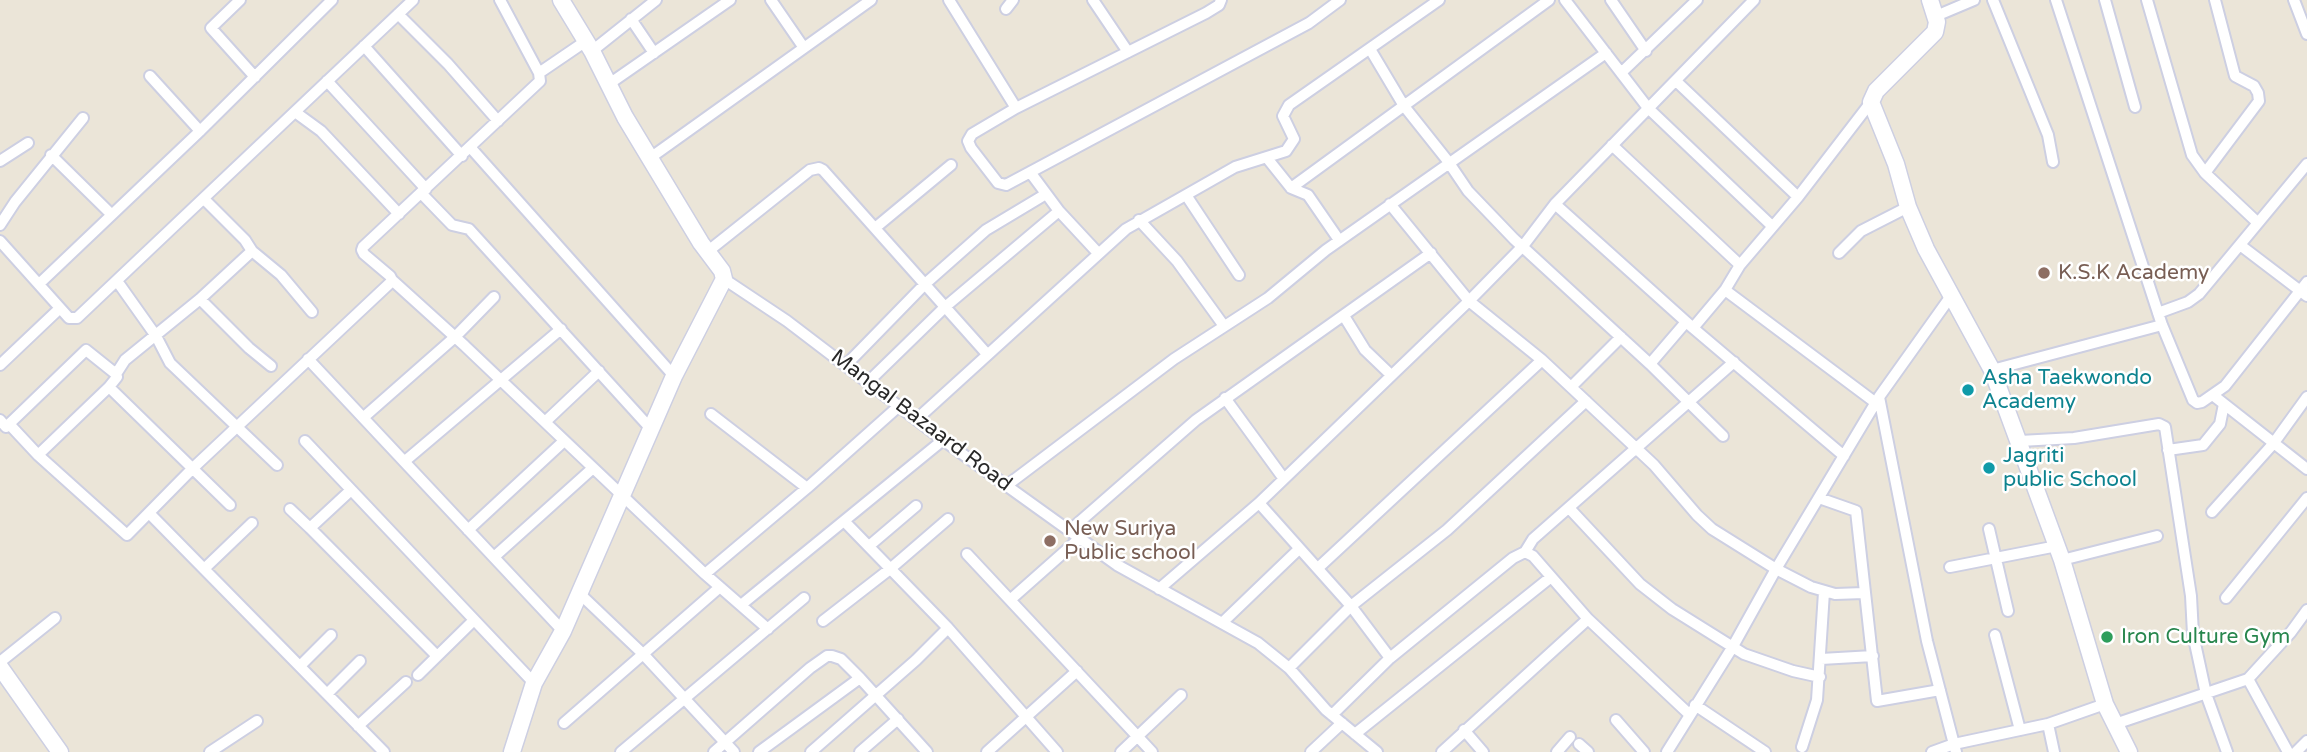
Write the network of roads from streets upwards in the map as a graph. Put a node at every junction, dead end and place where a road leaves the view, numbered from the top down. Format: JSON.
{"nodes":[{"id":1,"x":240,"y":0,"type":"edge"},
{"id":2,"x":332,"y":0,"type":"edge"},
{"id":3,"x":413,"y":0,"type":"edge"},
{"id":4,"x":500,"y":0,"type":"edge"},
{"id":5,"x":561,"y":0,"type":"edge"},
{"id":6,"x":656,"y":0,"type":"edge"},
{"id":7,"x":730,"y":0,"type":"edge"},
{"id":8,"x":771,"y":0,"type":"edge"},
{"id":9,"x":871,"y":0,"type":"edge"},
{"id":10,"x":949,"y":0,"type":"edge"},
{"id":11,"x":1093,"y":0,"type":"edge"},
{"id":12,"x":1221,"y":0,"type":"edge"},
{"id":13,"x":1340,"y":0,"type":"edge"},
{"id":14,"x":1439,"y":0,"type":"edge"},
{"id":15,"x":1549,"y":0,"type":"edge"},
{"id":16,"x":1565,"y":0,"type":"edge"},
{"id":17,"x":1611,"y":0,"type":"edge"},
{"id":18,"x":1697,"y":0,"type":"edge"},
{"id":19,"x":1754,"y":0,"type":"edge"},
{"id":20,"x":1930,"y":0,"type":"edge"},
{"id":21,"x":1974,"y":0,"type":"edge"},
{"id":22,"x":1993,"y":0,"type":"edge"},
{"id":23,"x":2056,"y":0,"type":"edge"},
{"id":24,"x":2105,"y":0,"type":"edge"},
{"id":25,"x":2147,"y":0,"type":"edge"},
{"id":26,"x":2215,"y":0,"type":"edge"},
{"id":27,"x":2299,"y":5,"type":"edge"},
{"id":28,"x":398,"y":14,"type":"junction"},
{"id":29,"x":1936,"y":16,"type":"junction"},
{"id":30,"x":631,"y":19,"type":"junction"},
{"id":31,"x":2307,"y":34,"type":"edge"},
{"id":32,"x":589,"y":46,"type":"junction"},
{"id":33,"x":364,"y":47,"type":"junction"},
{"id":34,"x":804,"y":48,"type":"junction"},
{"id":35,"x":1370,"y":49,"type":"junction"},
{"id":36,"x":1646,"y":51,"type":"junction"},
{"id":37,"x":1128,"y":52,"type":"junction"},
{"id":38,"x":654,"y":53,"type":"junction"},
{"id":39,"x":1606,"y":53,"type":"junction"},
{"id":40,"x":539,"y":73,"type":"junction"},
{"id":41,"x":1621,"y":73,"type":"junction"},
{"id":42,"x":150,"y":76,"type":"dead end"},
{"id":43,"x":254,"y":77,"type":"junction"},
{"id":44,"x":327,"y":81,"type":"junction"},
{"id":45,"x":1676,"y":81,"type":"junction"},
{"id":46,"x":608,"y":84,"type":"junction"},
{"id":47,"x":1871,"y":102,"type":"junction"},
{"id":48,"x":1404,"y":106,"type":"junction"},
{"id":49,"x":2135,"y":107,"type":"dead end"},
{"id":50,"x":1016,"y":108,"type":"junction"},
{"id":51,"x":1648,"y":108,"type":"junction"},
{"id":52,"x":295,"y":112,"type":"junction"},
{"id":53,"x":83,"y":118,"type":"dead end"},
{"id":54,"x":498,"y":121,"type":"junction"},
{"id":55,"x":200,"y":131,"type":"junction"},
{"id":56,"x":28,"y":143,"type":"dead end"},
{"id":57,"x":1612,"y":145,"type":"junction"},
{"id":58,"x":466,"y":151,"type":"junction"},
{"id":59,"x":51,"y":155,"type":"junction"},
{"id":60,"x":650,"y":158,"type":"junction"},
{"id":61,"x":1267,"y":159,"type":"junction"},
{"id":62,"x":0,"y":161,"type":"edge"},
{"id":63,"x":2053,"y":162,"type":"dead end"},
{"id":64,"x":1449,"y":163,"type":"junction"},
{"id":65,"x":2307,"y":164,"type":"edge"},
{"id":66,"x":951,"y":165,"type":"dead end"},
{"id":67,"x":1030,"y":172,"type":"junction"},
{"id":68,"x":2205,"y":173,"type":"junction"},
{"id":69,"x":1291,"y":188,"type":"junction"},
{"id":70,"x":423,"y":191,"type":"junction"},
{"id":71,"x":1046,"y":194,"type":"junction"},
{"id":72,"x":1186,"y":195,"type":"junction"},
{"id":73,"x":1798,"y":197,"type":"junction"},
{"id":74,"x":204,"y":199,"type":"junction"},
{"id":75,"x":1390,"y":204,"type":"junction"},
{"id":76,"x":1555,"y":204,"type":"junction"},
{"id":77,"x":1908,"y":207,"type":"junction"},
{"id":78,"x":1059,"y":211,"type":"junction"},
{"id":79,"x":111,"y":214,"type":"junction"},
{"id":80,"x":398,"y":214,"type":"junction"},
{"id":81,"x":1139,"y":220,"type":"junction"},
{"id":82,"x":2258,"y":223,"type":"junction"},
{"id":83,"x":0,"y":225,"type":"edge"},
{"id":84,"x":1772,"y":226,"type":"junction"},
{"id":85,"x":876,"y":228,"type":"junction"},
{"id":86,"x":1339,"y":240,"type":"junction"},
{"id":87,"x":0,"y":241,"type":"edge"},
{"id":88,"x":2240,"y":245,"type":"junction"},
{"id":89,"x":1523,"y":246,"type":"junction"},
{"id":90,"x":252,"y":251,"type":"junction"},
{"id":91,"x":707,"y":252,"type":"junction"},
{"id":92,"x":1098,"y":253,"type":"junction"},
{"id":93,"x":1432,"y":253,"type":"junction"},
{"id":94,"x":1839,"y":253,"type":"dead end"},
{"id":95,"x":1740,"y":265,"type":"junction"},
{"id":96,"x":1239,"y":275,"type":"dead end"},
{"id":97,"x":723,"y":279,"type":"junction"},
{"id":98,"x":392,"y":280,"type":"junction"},
{"id":99,"x":117,"y":281,"type":"junction"},
{"id":100,"x":39,"y":284,"type":"junction"},
{"id":101,"x":925,"y":284,"type":"junction"},
{"id":102,"x":2305,"y":289,"type":"edge"},
{"id":103,"x":1725,"y":290,"type":"junction"},
{"id":104,"x":1951,"y":296,"type":"junction"},
{"id":105,"x":494,"y":297,"type":"dead end"},
{"id":106,"x":200,"y":299,"type":"junction"},
{"id":107,"x":1469,"y":301,"type":"junction"},
{"id":108,"x":945,"y":307,"type":"junction"},
{"id":109,"x":60,"y":308,"type":"junction"},
{"id":110,"x":312,"y":312,"type":"dead end"},
{"id":111,"x":2158,"y":313,"type":"junction"},
{"id":112,"x":1344,"y":316,"type":"junction"},
{"id":113,"x":1690,"y":325,"type":"junction"},
{"id":114,"x":2162,"y":325,"type":"junction"},
{"id":115,"x":1224,"y":326,"type":"junction"},
{"id":116,"x":561,"y":329,"type":"junction"},
{"id":117,"x":156,"y":336,"type":"junction"},
{"id":118,"x":455,"y":337,"type":"junction"},
{"id":119,"x":1621,"y":337,"type":"junction"},
{"id":120,"x":987,"y":354,"type":"junction"},
{"id":121,"x":308,"y":359,"type":"junction"},
{"id":122,"x":1542,"y":360,"type":"junction"},
{"id":123,"x":1734,"y":362,"type":"junction"},
{"id":124,"x":1650,"y":364,"type":"junction"},
{"id":125,"x":0,"y":365,"type":"edge"},
{"id":126,"x":846,"y":365,"type":"junction"},
{"id":127,"x":271,"y":366,"type":"dead end"},
{"id":128,"x":1992,"y":370,"type":"junction"},
{"id":129,"x":599,"y":371,"type":"junction"},
{"id":130,"x":116,"y":374,"type":"junction"},
{"id":131,"x":1391,"y":375,"type":"junction"},
{"id":132,"x":674,"y":376,"type":"junction"},
{"id":133,"x":500,"y":380,"type":"junction"},
{"id":134,"x":868,"y":382,"type":"junction"},
{"id":135,"x":109,"y":387,"type":"junction"},
{"id":136,"x":1571,"y":387,"type":"junction"},
{"id":137,"x":2214,"y":396,"type":"junction"},
{"id":138,"x":2307,"y":397,"type":"edge"},
{"id":139,"x":1225,"y":398,"type":"junction"},
{"id":140,"x":1877,"y":400,"type":"junction"},
{"id":141,"x":1586,"y":401,"type":"junction"},
{"id":142,"x":1689,"y":402,"type":"junction"},
{"id":143,"x":2224,"y":404,"type":"junction"},
{"id":144,"x":899,"y":406,"type":"junction"},
{"id":145,"x":711,"y":414,"type":"dead end"},
{"id":146,"x":364,"y":417,"type":"junction"},
{"id":147,"x":917,"y":419,"type":"junction"},
{"id":148,"x":5,"y":422,"type":"edge"},
{"id":149,"x":545,"y":422,"type":"junction"},
{"id":150,"x":237,"y":426,"type":"junction"},
{"id":151,"x":651,"y":429,"type":"junction"},
{"id":152,"x":1723,"y":436,"type":"dead end"},
{"id":153,"x":943,"y":440,"type":"junction"},
{"id":154,"x":305,"y":441,"type":"dead end"},
{"id":155,"x":564,"y":441,"type":"junction"},
{"id":156,"x":2020,"y":441,"type":"junction"},
{"id":157,"x":2273,"y":444,"type":"junction"},
{"id":158,"x":1637,"y":449,"type":"junction"},
{"id":159,"x":2168,"y":450,"type":"junction"},
{"id":160,"x":38,"y":455,"type":"junction"},
{"id":161,"x":1844,"y":456,"type":"junction"},
{"id":162,"x":405,"y":461,"type":"junction"},
{"id":163,"x":277,"y":466,"type":"dead end"},
{"id":164,"x":193,"y":468,"type":"junction"},
{"id":165,"x":593,"y":468,"type":"junction"},
{"id":166,"x":2307,"y":470,"type":"edge"},
{"id":167,"x":1284,"y":479,"type":"junction"},
{"id":168,"x":1006,"y":486,"type":"junction"},
{"id":169,"x":807,"y":488,"type":"junction"},
{"id":170,"x":351,"y":490,"type":"junction"},
{"id":171,"x":622,"y":496,"type":"junction"},
{"id":172,"x":1819,"y":498,"type":"junction"},
{"id":173,"x":2307,"y":498,"type":"edge"},
{"id":174,"x":1259,"y":503,"type":"junction"},
{"id":175,"x":230,"y":505,"type":"dead end"},
{"id":176,"x":916,"y":506,"type":"dead end"},
{"id":177,"x":1569,"y":508,"type":"junction"},
{"id":178,"x":290,"y":509,"type":"dead end"},
{"id":179,"x":2212,"y":512,"type":"dead end"},
{"id":180,"x":149,"y":513,"type":"junction"},
{"id":181,"x":948,"y":519,"type":"dead end"},
{"id":182,"x":844,"y":521,"type":"junction"},
{"id":183,"x":252,"y":523,"type":"dead end"},
{"id":184,"x":310,"y":528,"type":"junction"},
{"id":185,"x":1989,"y":529,"type":"dead end"},
{"id":186,"x":468,"y":530,"type":"junction"},
{"id":187,"x":1069,"y":531,"type":"junction"},
{"id":188,"x":2157,"y":536,"type":"dead end"},
{"id":189,"x":1080,"y":538,"type":"junction"},
{"id":190,"x":869,"y":546,"type":"junction"},
{"id":191,"x":1299,"y":549,"type":"junction"},
{"id":192,"x":1525,"y":552,"type":"junction"},
{"id":193,"x":2059,"y":553,"type":"junction"},
{"id":194,"x":967,"y":554,"type":"dead end"},
{"id":195,"x":494,"y":557,"type":"junction"},
{"id":196,"x":1994,"y":558,"type":"junction"},
{"id":197,"x":1950,"y":567,"type":"dead end"},
{"id":198,"x":1318,"y":568,"type":"junction"},
{"id":199,"x":204,"y":569,"type":"junction"},
{"id":200,"x":890,"y":569,"type":"junction"},
{"id":201,"x":1776,"y":569,"type":"junction"},
{"id":202,"x":705,"y":574,"type":"junction"},
{"id":203,"x":1551,"y":577,"type":"junction"},
{"id":204,"x":720,"y":587,"type":"junction"},
{"id":205,"x":1159,"y":589,"type":"junction"},
{"id":206,"x":1824,"y":592,"type":"junction"},
{"id":207,"x":579,"y":593,"type":"junction"},
{"id":208,"x":1864,"y":593,"type":"junction"},
{"id":209,"x":804,"y":598,"type":"dead end"},
{"id":210,"x":2226,"y":598,"type":"dead end"},
{"id":211,"x":1010,"y":600,"type":"junction"},
{"id":212,"x":741,"y":605,"type":"junction"},
{"id":213,"x":1351,"y":606,"type":"junction"},
{"id":214,"x":2307,"y":610,"type":"edge"},
{"id":215,"x":2008,"y":611,"type":"dead end"},
{"id":216,"x":55,"y":618,"type":"dead end"},
{"id":217,"x":1588,"y":619,"type":"junction"},
{"id":218,"x":473,"y":621,"type":"junction"},
{"id":219,"x":823,"y":621,"type":"dead end"},
{"id":220,"x":1223,"y":622,"type":"junction"},
{"id":221,"x":2303,"y":623,"type":"edge"},
{"id":222,"x":948,"y":628,"type":"junction"},
{"id":223,"x":768,"y":629,"type":"junction"},
{"id":224,"x":563,"y":631,"type":"junction"},
{"id":225,"x":331,"y":635,"type":"dead end"},
{"id":226,"x":1995,"y":635,"type":"dead end"},
{"id":227,"x":1732,"y":648,"type":"junction"},
{"id":228,"x":643,"y":654,"type":"junction"},
{"id":229,"x":437,"y":656,"type":"junction"},
{"id":230,"x":1873,"y":656,"type":"junction"},
{"id":231,"x":1390,"y":658,"type":"junction"},
{"id":232,"x":1821,"y":659,"type":"junction"},
{"id":233,"x":360,"y":661,"type":"dead end"},
{"id":234,"x":0,"y":664,"type":"edge"},
{"id":235,"x":300,"y":666,"type":"junction"},
{"id":236,"x":1289,"y":668,"type":"junction"},
{"id":237,"x":1077,"y":671,"type":"junction"},
{"id":238,"x":418,"y":675,"type":"dead end"},
{"id":239,"x":1820,"y":677,"type":"junction"},
{"id":240,"x":860,"y":678,"type":"junction"},
{"id":241,"x":2248,"y":679,"type":"junction"},
{"id":242,"x":406,"y":682,"type":"dead end"},
{"id":243,"x":534,"y":683,"type":"junction"},
{"id":244,"x":1940,"y":690,"type":"junction"},
{"id":245,"x":327,"y":694,"type":"junction"},
{"id":246,"x":876,"y":694,"type":"junction"},
{"id":247,"x":2206,"y":694,"type":"junction"},
{"id":248,"x":1181,"y":695,"type":"dead end"},
{"id":249,"x":683,"y":698,"type":"junction"},
{"id":250,"x":2105,"y":705,"type":"junction"},
{"id":251,"x":1692,"y":710,"type":"junction"},
{"id":252,"x":1332,"y":715,"type":"junction"},
{"id":253,"x":1026,"y":717,"type":"junction"},
{"id":254,"x":898,"y":719,"type":"junction"},
{"id":255,"x":1616,"y":720,"type":"dead end"},
{"id":256,"x":257,"y":722,"type":"dead end"},
{"id":257,"x":564,"y":723,"type":"dead end"},
{"id":258,"x":1342,"y":723,"type":"junction"},
{"id":259,"x":2048,"y":724,"type":"junction"},
{"id":260,"x":2115,"y":724,"type":"junction"},
{"id":261,"x":358,"y":726,"type":"junction"},
{"id":262,"x":1464,"y":730,"type":"junction"},
{"id":263,"x":2020,"y":730,"type":"junction"},
{"id":264,"x":1355,"y":734,"type":"junction"},
{"id":265,"x":1139,"y":737,"type":"junction"},
{"id":266,"x":2307,"y":741,"type":"edge"},
{"id":267,"x":724,"y":742,"type":"junction"},
{"id":268,"x":1579,"y":745,"type":"edge"},
{"id":269,"x":1802,"y":747,"type":"dead end"},
{"id":270,"x":1363,"y":748,"type":"edge"},
{"id":271,"x":1955,"y":748,"type":"edge"},
{"id":272,"x":60,"y":752,"type":"edge"},
{"id":273,"x":210,"y":752,"type":"edge"},
{"id":274,"x":384,"y":752,"type":"edge"},
{"id":275,"x":512,"y":752,"type":"edge"},
{"id":276,"x":621,"y":752,"type":"edge"},
{"id":277,"x":714,"y":752,"type":"edge"},
{"id":278,"x":734,"y":752,"type":"edge"},
{"id":279,"x":759,"y":752,"type":"edge"},
{"id":280,"x":811,"y":752,"type":"edge"},
{"id":281,"x":860,"y":752,"type":"edge"},
{"id":282,"x":927,"y":752,"type":"edge"},
{"id":283,"x":988,"y":752,"type":"edge"},
{"id":284,"x":1057,"y":752,"type":"edge"},
{"id":285,"x":1122,"y":752,"type":"edge"},
{"id":286,"x":1152,"y":752,"type":"edge"},
{"id":287,"x":1311,"y":752,"type":"edge"},
{"id":288,"x":1377,"y":752,"type":"edge"},
{"id":289,"x":1442,"y":752,"type":"edge"},
{"id":290,"x":1483,"y":752,"type":"edge"},
{"id":291,"x":1557,"y":752,"type":"edge"},
{"id":292,"x":1644,"y":752,"type":"edge"},
{"id":293,"x":1667,"y":752,"type":"edge"},
{"id":294,"x":1765,"y":752,"type":"edge"},
{"id":295,"x":1933,"y":752,"type":"edge"},
{"id":296,"x":2054,"y":752,"type":"edge"},
{"id":297,"x":2129,"y":752,"type":"edge"},
{"id":298,"x":2227,"y":752,"type":"edge"},
{"id":299,"x":2288,"y":752,"type":"edge"},
{"id":300,"x":2297,"y":752,"type":"edge"}],
"edges":[{"from":1,"to":43,"type":"street"},
{"from":2,"to":43,"type":"street"},
{"from":3,"to":28,"type":"street"},
{"from":4,"to":40,"type":"street"},
{"from":5,"to":32,"type":"street","name":"Mangal Bazaard Road"},
{"from":6,"to":30,"type":"street"},
{"from":7,"to":38,"type":"street"},
{"from":8,"to":34,"type":"street"},
{"from":9,"to":34,"type":"street"},
{"from":10,"to":50,"type":"street"},
{"from":11,"to":37,"type":"street"},
{"from":12,"to":37,"type":"street"},
{"from":13,"to":67,"type":"street"},
{"from":14,"to":35,"type":"street"},
{"from":15,"to":48,"type":"street"},
{"from":16,"to":39,"type":"street"},
{"from":17,"to":36,"type":"street"},
{"from":18,"to":36,"type":"street"},
{"from":19,"to":45,"type":"street"},
{"from":20,"to":29,"type":"street"},
{"from":21,"to":29,"type":"street"},
{"from":22,"to":63,"type":"street"},
{"from":23,"to":111,"type":"street"},
{"from":24,"to":49,"type":"street"},
{"from":25,"to":68,"type":"street"},
{"from":26,"to":68,"type":"street"},
{"from":27,"to":31,"type":"street"},
{"from":28,"to":33,"type":"street"},
{"from":28,"to":54,"type":"street"},
{"from":29,"to":47,"type":"street"},
{"from":30,"to":32,"type":"street"},
{"from":30,"to":38,"type":"street"},
{"from":32,"to":40,"type":"street"},
{"from":32,"to":46,"type":"street","name":"Mangal Bazaard Road"},
{"from":33,"to":44,"type":"street"},
{"from":33,"to":58,"type":"street"},
{"from":34,"to":60,"type":"street"},
{"from":35,"to":48,"type":"street"},
{"from":35,"to":61,"type":"street"},
{"from":36,"to":41,"type":"street"},
{"from":37,"to":50,"type":"street"},
{"from":38,"to":46,"type":"street"},
{"from":39,"to":41,"type":"street"},
{"from":39,"to":64,"type":"street"},
{"from":40,"to":54,"type":"street"},
{"from":41,"to":51,"type":"street"},
{"from":42,"to":55,"type":"street"},
{"from":43,"to":55,"type":"street"},
{"from":44,"to":52,"type":"street"},
{"from":44,"to":70,"type":"street"},
{"from":45,"to":51,"type":"street"},
{"from":45,"to":73,"type":"street"},
{"from":46,"to":60,"type":"street","name":"Mangal Bazaard Road"},
{"from":47,"to":73,"type":"street"},
{"from":47,"to":77,"type":"street"},
{"from":48,"to":64,"type":"street"},
{"from":48,"to":69,"type":"street"},
{"from":50,"to":67,"type":"street"},
{"from":51,"to":57,"type":"street"},
{"from":51,"to":84,"type":"street"},
{"from":52,"to":74,"type":"street"},
{"from":52,"to":80,"type":"street"},
{"from":53,"to":59,"type":"street"},
{"from":54,"to":58,"type":"street"},
{"from":55,"to":79,"type":"street"},
{"from":56,"to":62,"type":"street"},
{"from":57,"to":76,"type":"street"},
{"from":57,"to":95,"type":"street"},
{"from":58,"to":70,"type":"street"},
{"from":58,"to":132,"type":"street"},
{"from":59,"to":79,"type":"street"},
{"from":59,"to":83,"type":"street"},
{"from":60,"to":91,"type":"street","name":"Mangal Bazaard Road"},
{"from":61,"to":69,"type":"street"},
{"from":61,"to":72,"type":"street"},
{"from":64,"to":75,"type":"street"},
{"from":64,"to":89,"type":"street"},
{"from":65,"to":82,"type":"street"},
{"from":66,"to":85,"type":"street"},
{"from":67,"to":71,"type":"street"},
{"from":68,"to":82,"type":"street"},
{"from":69,"to":86,"type":"street"},
{"from":70,"to":80,"type":"street"},
{"from":70,"to":116,"type":"street"},
{"from":71,"to":78,"type":"street"},
{"from":71,"to":101,"type":"street"},
{"from":72,"to":81,"type":"street"},
{"from":72,"to":96,"type":"street"},
{"from":73,"to":84,"type":"street"},
{"from":74,"to":90,"type":"street"},
{"from":74,"to":99,"type":"street"},
{"from":75,"to":86,"type":"street"},
{"from":75,"to":93,"type":"street"},
{"from":76,"to":89,"type":"street"},
{"from":76,"to":113,"type":"street"},
{"from":77,"to":94,"type":"street"},
{"from":77,"to":104,"type":"street"},
{"from":78,"to":92,"type":"street"},
{"from":78,"to":108,"type":"street"},
{"from":79,"to":100,"type":"street"},
{"from":80,"to":98,"type":"street"},
{"from":81,"to":92,"type":"street"},
{"from":81,"to":115,"type":"street"},
{"from":82,"to":88,"type":"street"},
{"from":84,"to":95,"type":"street"},
{"from":85,"to":91,"type":"street"},
{"from":85,"to":101,"type":"street"},
{"from":86,"to":115,"type":"street"},
{"from":87,"to":100,"type":"street"},
{"from":88,"to":102,"type":"street"},
{"from":88,"to":111,"type":"street"},
{"from":89,"to":107,"type":"street"},
{"from":89,"to":119,"type":"street"},
{"from":90,"to":106,"type":"street"},
{"from":90,"to":110,"type":"street"},
{"from":91,"to":97,"type":"street","name":"Mangal Bazaard Road"},
{"from":92,"to":120,"type":"street"},
{"from":93,"to":107,"type":"street"},
{"from":93,"to":112,"type":"street"},
{"from":95,"to":103,"type":"street"},
{"from":97,"to":126,"type":"street","name":"Mangal Bazaard Road"},
{"from":97,"to":132,"type":"street"},
{"from":98,"to":118,"type":"street"},
{"from":98,"to":121,"type":"street"},
{"from":99,"to":109,"type":"street"},
{"from":99,"to":117,"type":"street"},
{"from":100,"to":109,"type":"street"},
{"from":101,"to":108,"type":"street"},
{"from":101,"to":126,"type":"street"},
{"from":102,"to":137,"type":"street"},
{"from":103,"to":113,"type":"street"},
{"from":103,"to":140,"type":"street"},
{"from":104,"to":128,"type":"street"},
{"from":104,"to":140,"type":"street"},
{"from":105,"to":118,"type":"street"},
{"from":106,"to":117,"type":"street"},
{"from":106,"to":127,"type":"street"},
{"from":107,"to":122,"type":"street"},
{"from":107,"to":131,"type":"street"},
{"from":108,"to":120,"type":"street"},
{"from":108,"to":134,"type":"street"},
{"from":109,"to":125,"type":"street"},
{"from":111,"to":114,"type":"street"},
{"from":112,"to":131,"type":"street"},
{"from":112,"to":139,"type":"street"},
{"from":113,"to":123,"type":"street"},
{"from":113,"to":124,"type":"street"},
{"from":114,"to":128,"type":"street"},
{"from":114,"to":137,"type":"street"},
{"from":115,"to":168,"type":"street"},
{"from":116,"to":129,"type":"street"},
{"from":116,"to":133,"type":"street"},
{"from":117,"to":130,"type":"street"},
{"from":117,"to":150,"type":"street"},
{"from":118,"to":133,"type":"street"},
{"from":118,"to":146,"type":"street"},
{"from":119,"to":124,"type":"street"},
{"from":119,"to":136,"type":"street"},
{"from":120,"to":147,"type":"street"},
{"from":121,"to":146,"type":"street"},
{"from":121,"to":150,"type":"street"},
{"from":122,"to":136,"type":"street"},
{"from":122,"to":198,"type":"street"},
{"from":123,"to":142,"type":"street"},
{"from":123,"to":161,"type":"street"},
{"from":124,"to":142,"type":"street"},
{"from":126,"to":134,"type":"street","name":"Mangal Bazaard Road"},
{"from":128,"to":156,"type":"street"},
{"from":129,"to":149,"type":"street"},
{"from":129,"to":151,"type":"street"},
{"from":130,"to":135,"type":"street"},
{"from":130,"to":148,"type":"street"},
{"from":131,"to":167,"type":"street"},
{"from":132,"to":151,"type":"street"},
{"from":133,"to":149,"type":"street"},
{"from":133,"to":162,"type":"street"},
{"from":134,"to":144,"type":"street","name":"Mangal Bazaard Road"},
{"from":135,"to":160,"type":"street"},
{"from":135,"to":164,"type":"street"},
{"from":136,"to":141,"type":"street"},
{"from":137,"to":143,"type":"street"},
{"from":138,"to":157,"type":"street"},
{"from":139,"to":167,"type":"street"},
{"from":139,"to":187,"type":"street"},
{"from":140,"to":161,"type":"street"},
{"from":140,"to":244,"type":"street"},
{"from":141,"to":158,"type":"street"},
{"from":141,"to":213,"type":"street"},
{"from":142,"to":152,"type":"street"},
{"from":142,"to":158,"type":"street"},
{"from":143,"to":157,"type":"street"},
{"from":143,"to":159,"type":"street"},
{"from":144,"to":147,"type":"street","name":"Mangal Bazaard Road"},
{"from":144,"to":169,"type":"street"},
{"from":145,"to":169,"type":"street"},
{"from":146,"to":162,"type":"street"},
{"from":147,"to":153,"type":"street","name":"Mangal Bazaard Road"},
{"from":148,"to":160,"type":"street"},
{"from":149,"to":155,"type":"street"},
{"from":150,"to":163,"type":"street"},
{"from":150,"to":164,"type":"street"},
{"from":151,"to":171,"type":"street"},
{"from":153,"to":168,"type":"street","name":"Mangal Bazaard Road"},
{"from":153,"to":182,"type":"street"},
{"from":154,"to":170,"type":"street"},
{"from":155,"to":165,"type":"street"},
{"from":155,"to":186,"type":"street"},
{"from":156,"to":159,"type":"street"},
{"from":156,"to":193,"type":"street"},
{"from":157,"to":166,"type":"street"},
{"from":157,"to":179,"type":"street"},
{"from":158,"to":177,"type":"street"},
{"from":158,"to":201,"type":"street"},
{"from":159,"to":247,"type":"street"},
{"from":160,"to":180,"type":"street"},
{"from":161,"to":172,"type":"street"},
{"from":162,"to":186,"type":"street"},
{"from":164,"to":175,"type":"street"},
{"from":164,"to":180,"type":"street"},
{"from":165,"to":171,"type":"street"},
{"from":165,"to":195,"type":"street"},
{"from":167,"to":174,"type":"street"},
{"from":168,"to":187,"type":"street","name":"Mangal Bazaard Road"},
{"from":169,"to":202,"type":"street"},
{"from":170,"to":184,"type":"street"},
{"from":170,"to":218,"type":"street"},
{"from":171,"to":202,"type":"street"},
{"from":171,"to":207,"type":"street"},
{"from":172,"to":201,"type":"street"},
{"from":172,"to":208,"type":"street"},
{"from":173,"to":210,"type":"street"},
{"from":174,"to":191,"type":"street"},
{"from":174,"to":205,"type":"street"},
{"from":176,"to":190,"type":"street"},
{"from":177,"to":192,"type":"street"},
{"from":177,"to":227,"type":"street"},
{"from":178,"to":184,"type":"street"},
{"from":180,"to":199,"type":"street"},
{"from":181,"to":200,"type":"street"},
{"from":182,"to":190,"type":"street"},
{"from":182,"to":212,"type":"street"},
{"from":183,"to":199,"type":"street"},
{"from":184,"to":229,"type":"street"},
{"from":185,"to":196,"type":"street"},
{"from":186,"to":195,"type":"street"},
{"from":187,"to":189,"type":"street","name":"Mangal Bazaard Road"},
{"from":188,"to":193,"type":"street"},
{"from":189,"to":205,"type":"street","name":"Mangal Bazaard Road"},
{"from":189,"to":211,"type":"street"},
{"from":190,"to":200,"type":"street"},
{"from":191,"to":198,"type":"street"},
{"from":191,"to":220,"type":"street"},
{"from":192,"to":203,"type":"street"},
{"from":192,"to":231,"type":"street"},
{"from":193,"to":196,"type":"street"},
{"from":193,"to":250,"type":"street"},
{"from":194,"to":211,"type":"street"},
{"from":195,"to":224,"type":"street"},
{"from":196,"to":197,"type":"street"},
{"from":196,"to":215,"type":"street"},
{"from":198,"to":213,"type":"street"},
{"from":199,"to":235,"type":"street"},
{"from":200,"to":219,"type":"street"},
{"from":200,"to":222,"type":"street"},
{"from":201,"to":206,"type":"street"},
{"from":201,"to":227,"type":"street"},
{"from":202,"to":204,"type":"street"},
{"from":203,"to":217,"type":"street"},
{"from":203,"to":264,"type":"street"},
{"from":204,"to":212,"type":"street"},
{"from":204,"to":228,"type":"street"},
{"from":205,"to":220,"type":"street","name":"Mangal Bazaard Road"},
{"from":206,"to":208,"type":"street"},
{"from":206,"to":232,"type":"street"},
{"from":207,"to":224,"type":"street"},
{"from":207,"to":228,"type":"street"},
{"from":208,"to":230,"type":"street"},
{"from":209,"to":223,"type":"street"},
{"from":211,"to":237,"type":"street"},
{"from":212,"to":223,"type":"street"},
{"from":213,"to":231,"type":"street"},
{"from":213,"to":236,"type":"street"},
{"from":214,"to":221,"type":"street"},
{"from":216,"to":234,"type":"street"},
{"from":217,"to":251,"type":"street"},
{"from":217,"to":262,"type":"street"},
{"from":218,"to":229,"type":"street"},
{"from":218,"to":243,"type":"street"},
{"from":220,"to":236,"type":"street","name":"Mangal Bazaard Road"},
{"from":221,"to":241,"type":"street"},
{"from":222,"to":246,"type":"street"},
{"from":222,"to":253,"type":"street"},
{"from":223,"to":249,"type":"street"},
{"from":224,"to":243,"type":"street"},
{"from":225,"to":235,"type":"street"},
{"from":226,"to":263,"type":"street"},
{"from":227,"to":239,"type":"street"},
{"from":227,"to":251,"type":"street"},
{"from":228,"to":249,"type":"street"},
{"from":228,"to":257,"type":"street"},
{"from":229,"to":238,"type":"street"},
{"from":230,"to":232,"type":"street"},
{"from":230,"to":244,"type":"street"},
{"from":231,"to":252,"type":"street"},
{"from":232,"to":239,"type":"street"},
{"from":233,"to":245,"type":"street"},
{"from":234,"to":272,"type":"street"},
{"from":235,"to":245,"type":"street"},
{"from":236,"to":252,"type":"street","name":"Mangal Bazaard Road"},
{"from":237,"to":253,"type":"street"},
{"from":237,"to":265,"type":"street"},
{"from":239,"to":269,"type":"street"},
{"from":240,"to":246,"type":"street"},
{"from":240,"to":267,"type":"street"},
{"from":240,"to":279,"type":"street"},
{"from":241,"to":247,"type":"street"},
{"from":241,"to":299,"type":"street"},
{"from":242,"to":261,"type":"street"},
{"from":243,"to":275,"type":"street"},
{"from":244,"to":271,"type":"street"},
{"from":245,"to":261,"type":"street"},
{"from":246,"to":254,"type":"street"},
{"from":246,"to":280,"type":"street"},
{"from":247,"to":260,"type":"street"},
{"from":247,"to":298,"type":"street"},
{"from":248,"to":265,"type":"street"},
{"from":249,"to":267,"type":"street"},
{"from":249,"to":276,"type":"street"},
{"from":250,"to":259,"type":"street"},
{"from":250,"to":260,"type":"street"},
{"from":251,"to":293,"type":"street"},
{"from":251,"to":294,"type":"street"},
{"from":252,"to":258,"type":"street","name":"Mangal Bazaard Road"},
{"from":253,"to":283,"type":"street"},
{"from":253,"to":284,"type":"street"},
{"from":254,"to":281,"type":"street"},
{"from":254,"to":282,"type":"street"},
{"from":255,"to":292,"type":"street"},
{"from":256,"to":273,"type":"street"},
{"from":258,"to":264,"type":"street","name":"Mangal Bazaard Road"},
{"from":258,"to":287,"type":"street"},
{"from":259,"to":263,"type":"street"},
{"from":259,"to":296,"type":"street"},
{"from":260,"to":297,"type":"street"},
{"from":261,"to":274,"type":"street"},
{"from":262,"to":289,"type":"street"},
{"from":262,"to":290,"type":"street"},
{"from":263,"to":271,"type":"street"},
{"from":264,"to":270,"type":"street","name":"Mangal Bazaard Road"},
{"from":265,"to":285,"type":"street"},
{"from":265,"to":286,"type":"street"},
{"from":266,"to":300,"type":"street"},
{"from":267,"to":277,"type":"street"},
{"from":267,"to":278,"type":"street"},
{"from":268,"to":291,"type":"street"},
{"from":270,"to":288,"type":"street","name":"Mangal Bazaard Road"},
{"from":271,"to":295,"type":"street"}]}
